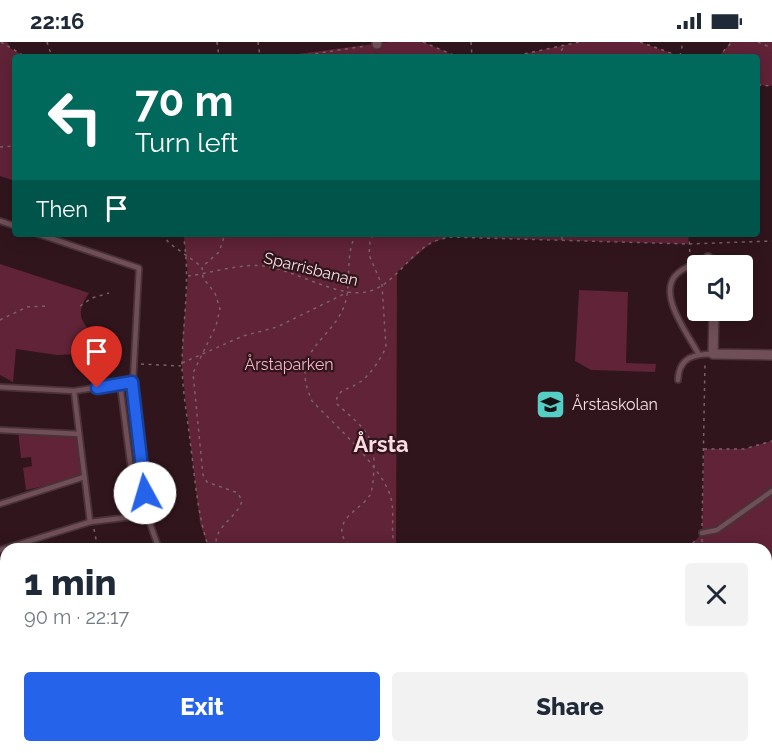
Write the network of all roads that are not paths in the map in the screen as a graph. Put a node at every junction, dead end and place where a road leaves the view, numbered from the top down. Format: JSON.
{"nodes":[{"id":1,"x":47,"y":237,"type":"edge"},
{"id":2,"x":687,"y":268,"type":"edge"},
{"id":3,"x":716,"y":321,"type":"edge"},
{"id":4,"x":698,"y":353,"type":"junction"},
{"id":5,"x":709,"y":354,"type":"junction"},
{"id":6,"x":772,"y":355,"type":"edge"},
{"id":7,"x":678,"y":380,"type":"dead end"},
{"id":8,"x":132,"y":382,"type":"junction"},
{"id":9,"x":120,"y":384,"type":"junction"},
{"id":10,"x":0,"y":387,"type":"edge"},
{"id":11,"x":74,"y":391,"type":"junction"},
{"id":12,"x":0,"y":430,"type":"edge"},
{"id":13,"x":79,"y":434,"type":"junction"},
{"id":14,"x":84,"y":477,"type":"junction"},
{"id":15,"x":772,"y":491,"type":"edge"},
{"id":16,"x":0,"y":504,"type":"edge"},
{"id":17,"x":147,"y":515,"type":"junction"},
{"id":18,"x":137,"y":516,"type":"junction"},
{"id":19,"x":91,"y":521,"type":"junction"},
{"id":20,"x":702,"y":533,"type":"road end"},
{"id":21,"x":22,"y":543,"type":"edge"},
{"id":22,"x":157,"y":543,"type":"edge"}],
"edges":[{"from":1,"to":8,"type":"lane"},
{"from":2,"to":4,"type":"lane"},
{"from":3,"to":5,"type":"street"},
{"from":4,"to":5,"type":"lane"},
{"from":4,"to":7,"type":"lane"},
{"from":5,"to":6,"type":"street"},
{"from":8,"to":9,"type":"lane"},
{"from":8,"to":17,"type":"lane"},
{"from":9,"to":11,"type":"lane"},
{"from":9,"to":18,"type":"lane"},
{"from":10,"to":11,"type":"lane"},
{"from":11,"to":13,"type":"lane"},
{"from":12,"to":13,"type":"lane"},
{"from":13,"to":14,"type":"lane"},
{"from":14,"to":16,"type":"lane"},
{"from":14,"to":19,"type":"lane"},
{"from":15,"to":20,"type":"lane"},
{"from":17,"to":18,"type":"lane"},
{"from":17,"to":22,"type":"lane"},
{"from":18,"to":19,"type":"lane"},
{"from":19,"to":21,"type":"lane"}]}
